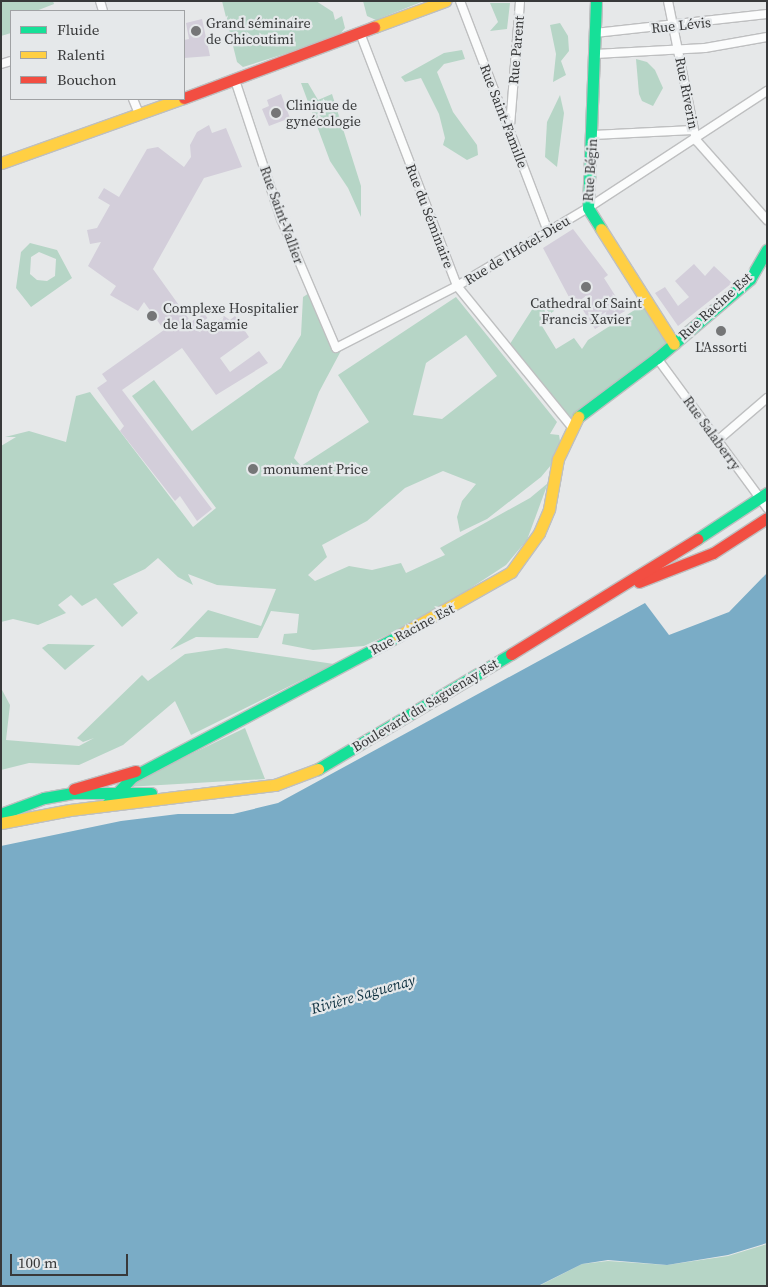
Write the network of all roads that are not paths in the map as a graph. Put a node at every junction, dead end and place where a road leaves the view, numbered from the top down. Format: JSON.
{"nodes":[{"id":1,"x":444,"y":1,"type":"edge"},
{"id":2,"x":460,"y":1,"type":"edge"},
{"id":3,"x":520,"y":1,"type":"edge"},
{"id":4,"x":596,"y":1,"type":"edge"},
{"id":5,"x":668,"y":1,"type":"edge"},
{"id":6,"x":767,"y":14,"type":"edge"},
{"id":7,"x":675,"y":27,"type":"junction"},
{"id":8,"x":360,"y":33,"type":"junction"},
{"id":9,"x":595,"y":33,"type":"junction"},
{"id":10,"x":767,"y":37,"type":"edge"},
{"id":11,"x":679,"y":50,"type":"junction"},
{"id":12,"x":595,"y":54,"type":"junction"},
{"id":13,"x":235,"y":80,"type":"junction"},
{"id":14,"x":767,"y":91,"type":"edge"},
{"id":15,"x":185,"y":97,"type":"edge"},
{"id":16,"x":133,"y":100,"type":"edge"},
{"id":17,"x":176,"y":100,"type":"edge"},
{"id":18,"x":138,"y":114,"type":"junction"},
{"id":19,"x":510,"y":130,"type":"junction"},
{"id":20,"x":693,"y":130,"type":"junction"},
{"id":21,"x":593,"y":136,"type":"junction"},
{"id":22,"x":696,"y":140,"type":"junction"},
{"id":23,"x":1,"y":162,"type":"edge"},
{"id":24,"x":588,"y":208,"type":"junction"},
{"id":25,"x":767,"y":220,"type":"edge"},
{"id":26,"x":548,"y":232,"type":"junction"},
{"id":27,"x":767,"y":249,"type":"edge"},
{"id":28,"x":457,"y":286,"type":"junction"},
{"id":29,"x":674,"y":344,"type":"junction"},
{"id":30,"x":336,"y":348,"type":"joint"},
{"id":31,"x":657,"y":358,"type":"junction"},
{"id":32,"x":767,"y":398,"type":"edge"},
{"id":33,"x":571,"y":426,"type":"junction"},
{"id":34,"x":718,"y":440,"type":"junction"},
{"id":35,"x":765,"y":500,"type":"edge"},
{"id":36,"x":767,"y":518,"type":"edge"},
{"id":37,"x":628,"y":585,"type":"junction"},
{"id":38,"x":170,"y":759,"type":"junction"},
{"id":39,"x":211,"y":792,"type":"junction"},
{"id":40,"x":116,"y":793,"type":"junction"},
{"id":41,"x":44,"y":798,"type":"junction"},
{"id":42,"x":106,"y":805,"type":"junction"},
{"id":43,"x":1,"y":814,"type":"edge"},
{"id":44,"x":1,"y":823,"type":"edge"}],
"edges":[{"from":1,"to":8,"type":"main road"},
{"from":2,"to":19,"type":"street","name":"Rue Saint-Famille"},
{"from":3,"to":19,"type":"street","name":"Rue Parent"},
{"from":4,"to":9,"type":"main road","name":"Rue Bégin"},
{"from":5,"to":7,"type":"street","name":"Rue Riverin"},
{"from":6,"to":7,"type":"street","name":"Rue Lévis"},
{"from":7,"to":9,"type":"street","name":"Rue Lévis"},
{"from":7,"to":11,"type":"street","name":"Rue Riverin"},
{"from":8,"to":13,"type":"main road"},
{"from":8,"to":28,"type":"street","name":"Rue du Séminaire"},
{"from":9,"to":12,"type":"main road","name":"Rue Bégin"},
{"from":10,"to":11,"type":"street"},
{"from":11,"to":12,"type":"street"},
{"from":11,"to":20,"type":"street","name":"Rue Riverin"},
{"from":12,"to":21,"type":"main road","name":"Rue Bégin"},
{"from":13,"to":15,"type":"main road"},
{"from":13,"to":30,"type":"street","name":"Rue Saint-Vallier"},
{"from":14,"to":22,"type":"street","name":"Rue de l'Hôtel-Dieu"},
{"from":16,"to":18,"type":"street"},
{"from":17,"to":18,"type":"main road"},
{"from":18,"to":23,"type":"main road"},
{"from":19,"to":26,"type":"street","name":"Rue Saint-Famille"},
{"from":20,"to":21,"type":"street"},
{"from":20,"to":22,"type":"street","name":"Rue Riverin"},
{"from":21,"to":24,"type":"main road","name":"Rue Bégin"},
{"from":22,"to":24,"type":"street","name":"Rue de l'Hôtel-Dieu"},
{"from":22,"to":25,"type":"street","name":"Rue Riverin"},
{"from":24,"to":26,"type":"street","name":"Rue de l'Hôtel-Dieu"},
{"from":24,"to":29,"type":"main road","name":"Rue Bégin"},
{"from":26,"to":28,"type":"street","name":"Rue de l'Hôtel-Dieu"},
{"from":27,"to":29,"type":"main road","name":"Rue Racine Est"},
{"from":28,"to":30,"type":"street","name":"Rue de l'Hôtel-Dieu"},
{"from":28,"to":33,"type":"street","name":"Rue du Séminaire"},
{"from":29,"to":31,"type":"main road","name":"Rue Racine Est"},
{"from":31,"to":33,"type":"main road","name":"Rue Racine Est"},
{"from":31,"to":34,"type":"street","name":"Rue Salaberry"},
{"from":32,"to":34,"type":"street"},
{"from":33,"to":38,"type":"main road","name":"Rue Racine Est"},
{"from":34,"to":35,"type":"street","name":"Rue Salaberry"},
{"from":35,"to":37,"type":"main road","name":"Boulevard du Saguenay Est"},
{"from":36,"to":37,"type":"main road","name":"Boulevard du Saguenay Est"},
{"from":37,"to":39,"type":"main road","name":"Boulevard du Saguenay Est"},
{"from":38,"to":40,"type":"main road","name":"Rue Racine Est"},
{"from":38,"to":41,"type":"main road","name":"Rue Racine Est"},
{"from":39,"to":40,"type":"main road","name":"Boulevard du Saguenay Est"},
{"from":39,"to":42,"type":"main road","name":"Boulevard du Saguenay Est"},
{"from":40,"to":41,"type":"main road","name":"Boulevard du Saguenay Est"},
{"from":40,"to":42,"type":"main road","name":"Rue Racine Est"},
{"from":41,"to":43,"type":"main road","name":"Boulevard du Saguenay Est"},
{"from":42,"to":44,"type":"main road","name":"Boulevard du Saguenay Est"}]}
